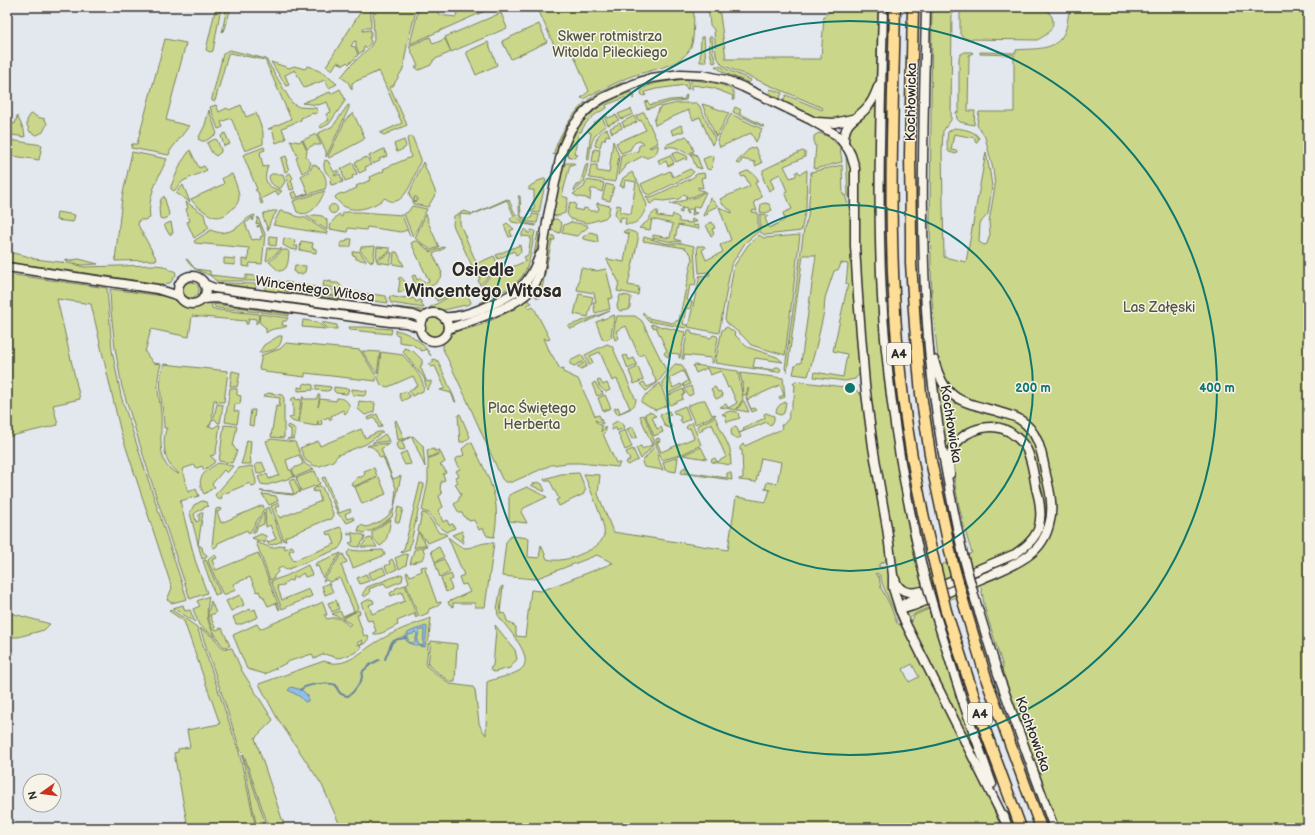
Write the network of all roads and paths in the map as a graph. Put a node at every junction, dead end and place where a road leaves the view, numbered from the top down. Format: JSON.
{"nodes":[{"id":1,"x":883,"y":7,"type":"edge"},
{"id":2,"x":895,"y":7,"type":"edge"},
{"id":3,"x":913,"y":7,"type":"edge"},
{"id":4,"x":926,"y":7,"type":"edge"},
{"id":5,"x":881,"y":81,"type":"junction"},
{"id":6,"x":854,"y":118,"type":"junction"},
{"id":7,"x":812,"y":121,"type":"junction"},
{"id":8,"x":844,"y":143,"type":"junction"},
{"id":9,"x":543,"y":248,"type":"junction"},
{"id":10,"x":7,"y":267,"type":"edge"},
{"id":11,"x":204,"y":284,"type":"junction"},
{"id":12,"x":179,"y":286,"type":"junction"},
{"id":13,"x":157,"y":289,"type":"junction"},
{"id":14,"x":179,"y":296,"type":"junction"},
{"id":15,"x":203,"y":299,"type":"junction"},
{"id":16,"x":444,"y":317,"type":"junction"},
{"id":17,"x":423,"y":319,"type":"junction"},
{"id":18,"x":421,"y":328,"type":"junction"},
{"id":19,"x":448,"y":329,"type":"junction"},
{"id":20,"x":928,"y":336,"type":"junction"},
{"id":21,"x":951,"y":499,"type":"junction"},
{"id":22,"x":893,"y":575,"type":"junction"},
{"id":23,"x":927,"y":591,"type":"junction"},
{"id":24,"x":900,"y":610,"type":"junction"},
{"id":25,"x":1007,"y":824,"type":"edge"},
{"id":26,"x":1021,"y":828,"type":"edge"},
{"id":27,"x":1041,"y":828,"type":"edge"},
{"id":28,"x":1054,"y":828,"type":"edge"}],
"edges":[{"from":1,"to":5,"type":"street"},
{"from":2,"to":26,"type":"highway","number":"A4","bridge":true},
{"from":3,"to":27,"type":"highway","number":"A4","bridge":true},
{"from":4,"to":20,"type":"street","name":"Kochłowicka"},
{"from":5,"to":6,"type":"street"},
{"from":5,"to":25,"type":"street","bridge":true},
{"from":6,"to":7,"type":"street"},
{"from":6,"to":8,"type":"street"},
{"from":7,"to":8,"type":"street"},
{"from":7,"to":9,"type":"street"},
{"from":8,"to":22,"type":"street"},
{"from":9,"to":16,"type":"street"},
{"from":9,"to":19,"type":"street"},
{"from":10,"to":13,"type":"street"},
{"from":11,"to":12,"type":"street"},
{"from":11,"to":15,"type":"street"},
{"from":11,"to":17,"type":"street","name":"Wincentego Witosa"},
{"from":12,"to":13,"type":"street"},
{"from":12,"to":14,"type":"street"},
{"from":13,"to":14,"type":"street"},
{"from":14,"to":15,"type":"street"},
{"from":15,"to":18,"type":"street","name":"Wincentego Witosa"},
{"from":16,"to":17,"type":"street"},
{"from":16,"to":19,"type":"street"},
{"from":17,"to":18,"type":"street"},
{"from":18,"to":19,"type":"street"},
{"from":20,"to":21,"type":"street","name":"Kochłowicka"},
{"from":20,"to":24,"type":"street"},
{"from":21,"to":23,"type":"street"},
{"from":21,"to":28,"type":"street","name":"Kochłowicka","bridge":true},
{"from":22,"to":23,"type":"street"},
{"from":22,"to":24,"type":"street"},
{"from":23,"to":24,"type":"street"},
{"from":24,"to":25,"type":"street"}]}
